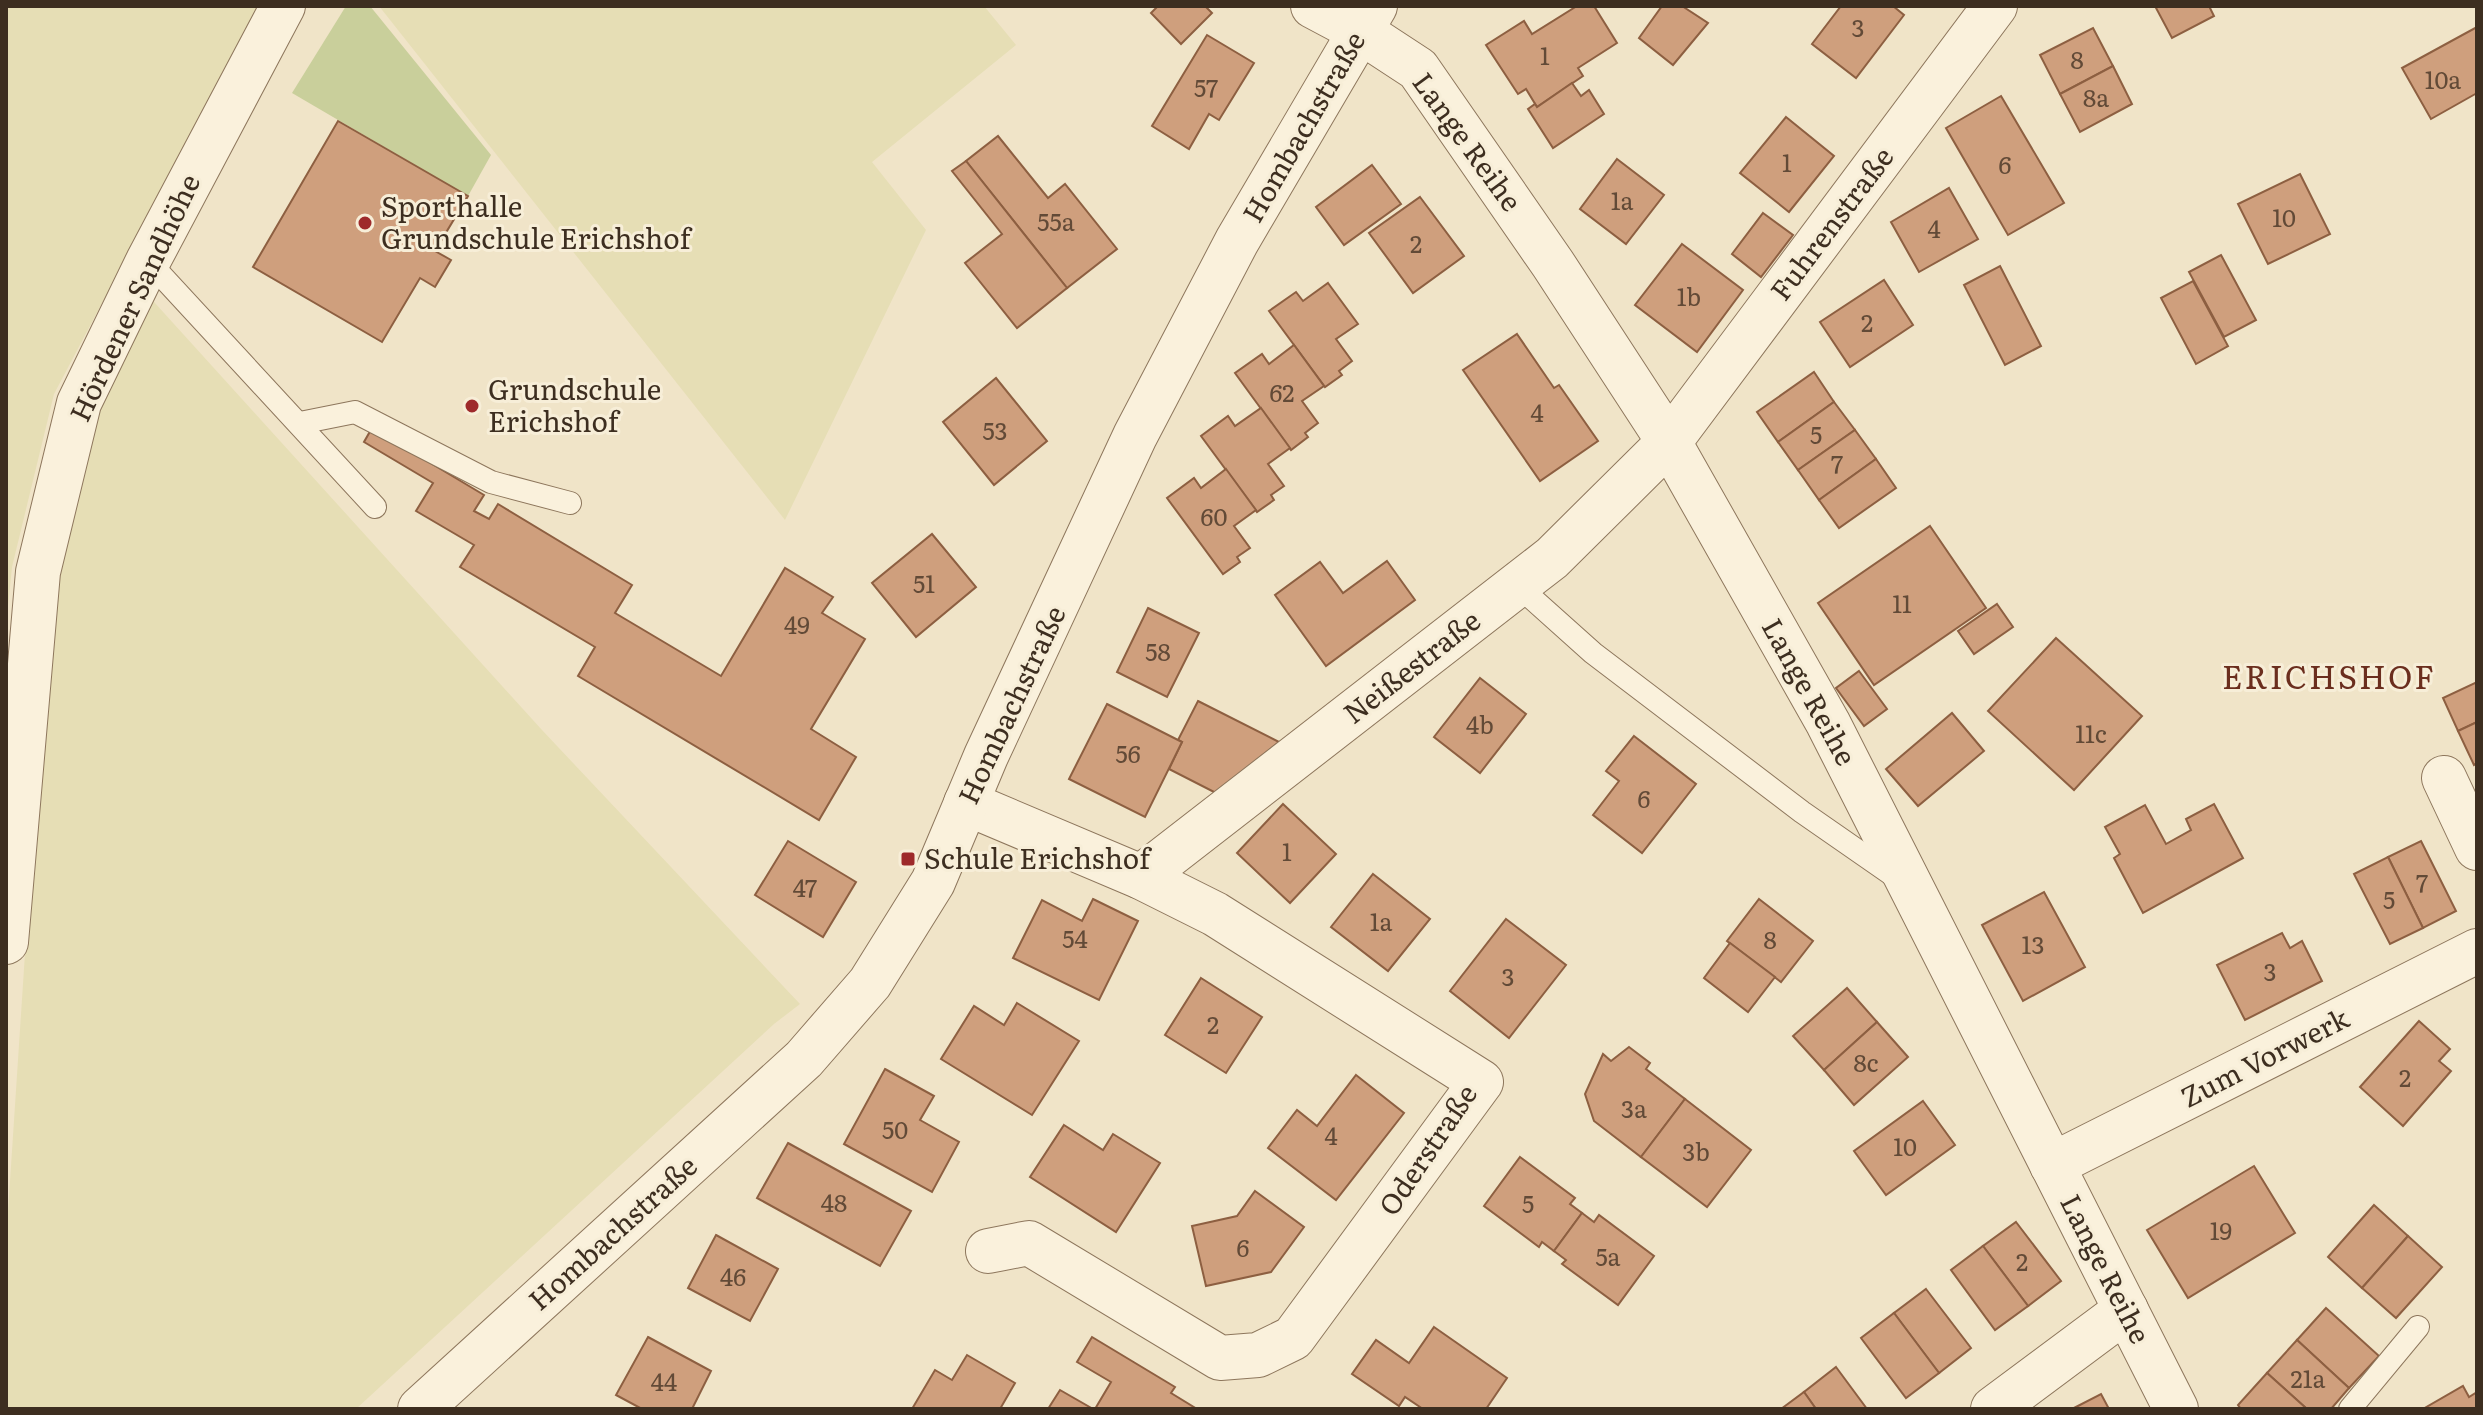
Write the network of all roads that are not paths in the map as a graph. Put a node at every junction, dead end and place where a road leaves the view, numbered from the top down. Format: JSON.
{"nodes":[{"id":1,"x":283,"y":6,"type":"edge"},
{"id":2,"x":1313,"y":6,"type":"edge"},
{"id":3,"x":1995,"y":6,"type":"edge"},
{"id":4,"x":1368,"y":19,"type":"edge"},
{"id":5,"x":148,"y":261,"type":"junction"},
{"id":6,"x":300,"y":423,"type":"junction"},
{"id":7,"x":1669,"y":442,"type":"junction"},
{"id":8,"x":570,"y":503,"type":"dead end"},
{"id":9,"x":375,"y":507,"type":"dead end"},
{"id":10,"x":1517,"y":585,"type":"junction"},
{"id":11,"x":2444,"y":778,"type":"dead end"},
{"id":12,"x":966,"y":803,"type":"junction"},
{"id":13,"x":2477,"y":848,"type":"edge"},
{"id":14,"x":1141,"y":877,"type":"junction"},
{"id":15,"x":1911,"y":887,"type":"junction"},
{"id":16,"x":6,"y":942,"type":"edge"},
{"id":17,"x":2477,"y":951,"type":"edge"},
{"id":18,"x":2052,"y":1165,"type":"junction"},
{"id":19,"x":988,"y":1251,"type":"dead end"},
{"id":20,"x":2126,"y":1310,"type":"junction"},
{"id":21,"x":2418,"y":1327,"type":"dead end"},
{"id":22,"x":420,"y":1409,"type":"edge"},
{"id":23,"x":1993,"y":1409,"type":"edge"},
{"id":24,"x":2176,"y":1409,"type":"edge"},
{"id":25,"x":2350,"y":1409,"type":"edge"}],
"edges":[{"from":1,"to":5,"type":"street","name":"Hördener Sandhöhe"},
{"from":2,"to":4,"type":"street","name":"Lange Reihe"},
{"from":3,"to":7,"type":"street","name":"Fuhrenstraße"},
{"from":4,"to":7,"type":"street","name":"Lange Reihe"},
{"from":4,"to":12,"type":"street","name":"Hombachstraße"},
{"from":5,"to":6,"type":"lane"},
{"from":5,"to":16,"type":"street","name":"Hördener Sandhöhe"},
{"from":6,"to":8,"type":"lane"},
{"from":6,"to":9,"type":"lane"},
{"from":7,"to":10,"type":"street","name":"Neißestraße"},
{"from":7,"to":15,"type":"street","name":"Lange Reihe"},
{"from":10,"to":14,"type":"street","name":"Neißestraße"},
{"from":10,"to":15,"type":"lane"},
{"from":11,"to":13,"type":"street"},
{"from":12,"to":14,"type":"street","name":"Oderstraße"},
{"from":12,"to":22,"type":"street","name":"Hombachstraße"},
{"from":14,"to":19,"type":"street","name":"Oderstraße"},
{"from":15,"to":18,"type":"street","name":"Lange Reihe"},
{"from":17,"to":18,"type":"street","name":"Zum Vorwerk"},
{"from":18,"to":20,"type":"street","name":"Lange Reihe"},
{"from":20,"to":23,"type":"street"},
{"from":20,"to":24,"type":"street","name":"Lange Reihe"},
{"from":21,"to":25,"type":"lane"}]}
